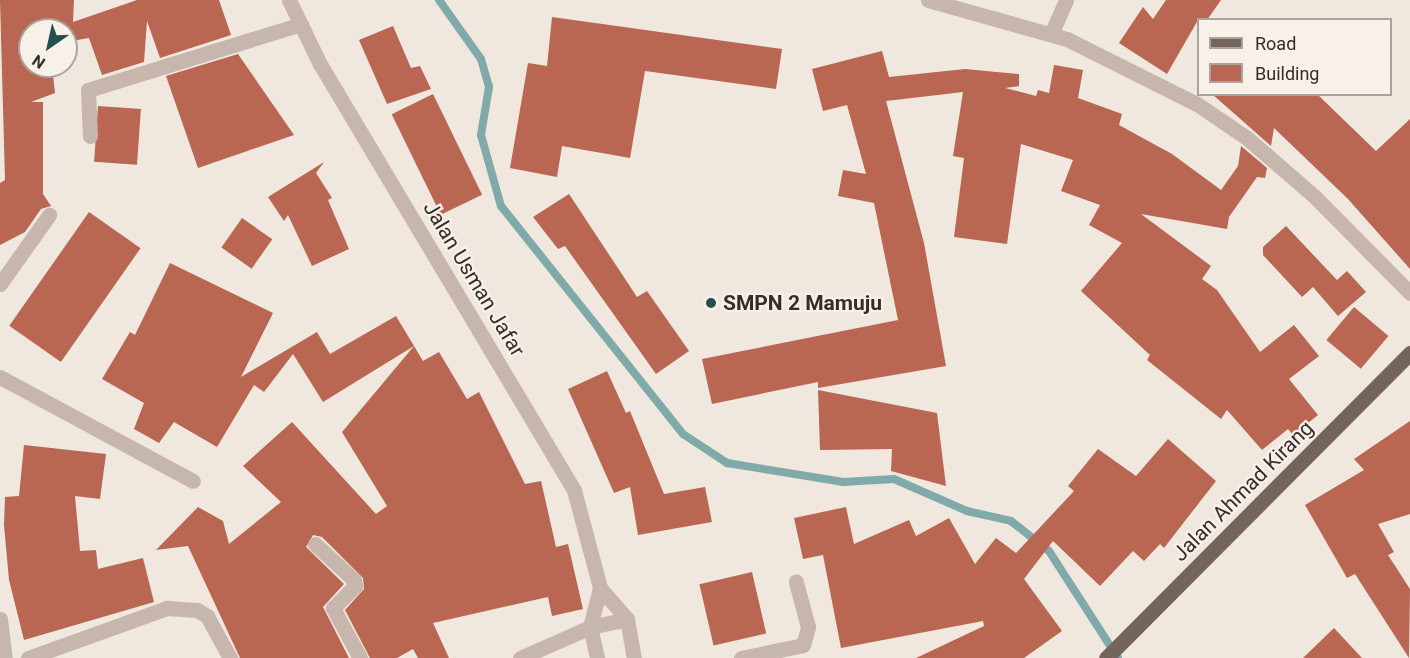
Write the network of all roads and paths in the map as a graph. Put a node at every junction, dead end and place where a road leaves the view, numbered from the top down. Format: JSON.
{"nodes":[{"id":1,"x":290,"y":0,"type":"edge"},
{"id":2,"x":928,"y":0,"type":"edge"},
{"id":3,"x":1066,"y":0,"type":"edge"},
{"id":4,"x":301,"y":24,"type":"junction"},
{"id":5,"x":1051,"y":34,"type":"junction"},
{"id":6,"x":90,"y":136,"type":"dead end"},
{"id":7,"x":49,"y":215,"type":"dead end"},
{"id":8,"x":0,"y":284,"type":"edge"},
{"id":9,"x":1410,"y":293,"type":"edge"},
{"id":10,"x":1410,"y":353,"type":"edge"},
{"id":11,"x":0,"y":377,"type":"edge"},
{"id":12,"x":193,"y":481,"type":"dead end"},
{"id":13,"x":315,"y":544,"type":"dead end"},
{"id":14,"x":796,"y":582,"type":"dead end"},
{"id":15,"x":600,"y":588,"type":"junction"},
{"id":16,"x":0,"y":619,"type":"edge"},
{"id":17,"x":627,"y":619,"type":"junction"},
{"id":18,"x":590,"y":627,"type":"junction"},
{"id":19,"x":5,"y":658,"type":"edge"},
{"id":20,"x":28,"y":658,"type":"edge"},
{"id":21,"x":230,"y":658,"type":"edge"},
{"id":22,"x":360,"y":658,"type":"edge"},
{"id":23,"x":520,"y":658,"type":"edge"},
{"id":24,"x":597,"y":658,"type":"edge"},
{"id":25,"x":634,"y":658,"type":"edge"},
{"id":26,"x":741,"y":658,"type":"edge"},
{"id":27,"x":1106,"y":658,"type":"edge"}],
"edges":[{"from":1,"to":4,"type":"street","name":"Jalan Usman Jafar"},
{"from":2,"to":5,"type":"street"},
{"from":3,"to":5,"type":"street"},
{"from":4,"to":6,"type":"street"},
{"from":4,"to":15,"type":"street","name":"Jalan Usman Jafar"},
{"from":5,"to":9,"type":"street"},
{"from":7,"to":8,"type":"street"},
{"from":10,"to":27,"type":"main road","name":"Jalan Ahmad Kirang"},
{"from":11,"to":12,"type":"street"},
{"from":13,"to":22,"type":"street"},
{"from":14,"to":26,"type":"street"},
{"from":15,"to":17,"type":"street"},
{"from":15,"to":18,"type":"street"},
{"from":16,"to":19,"type":"street"},
{"from":17,"to":18,"type":"street"},
{"from":17,"to":25,"type":"street"},
{"from":18,"to":23,"type":"street"},
{"from":18,"to":24,"type":"street"},
{"from":20,"to":21,"type":"street"}]}
